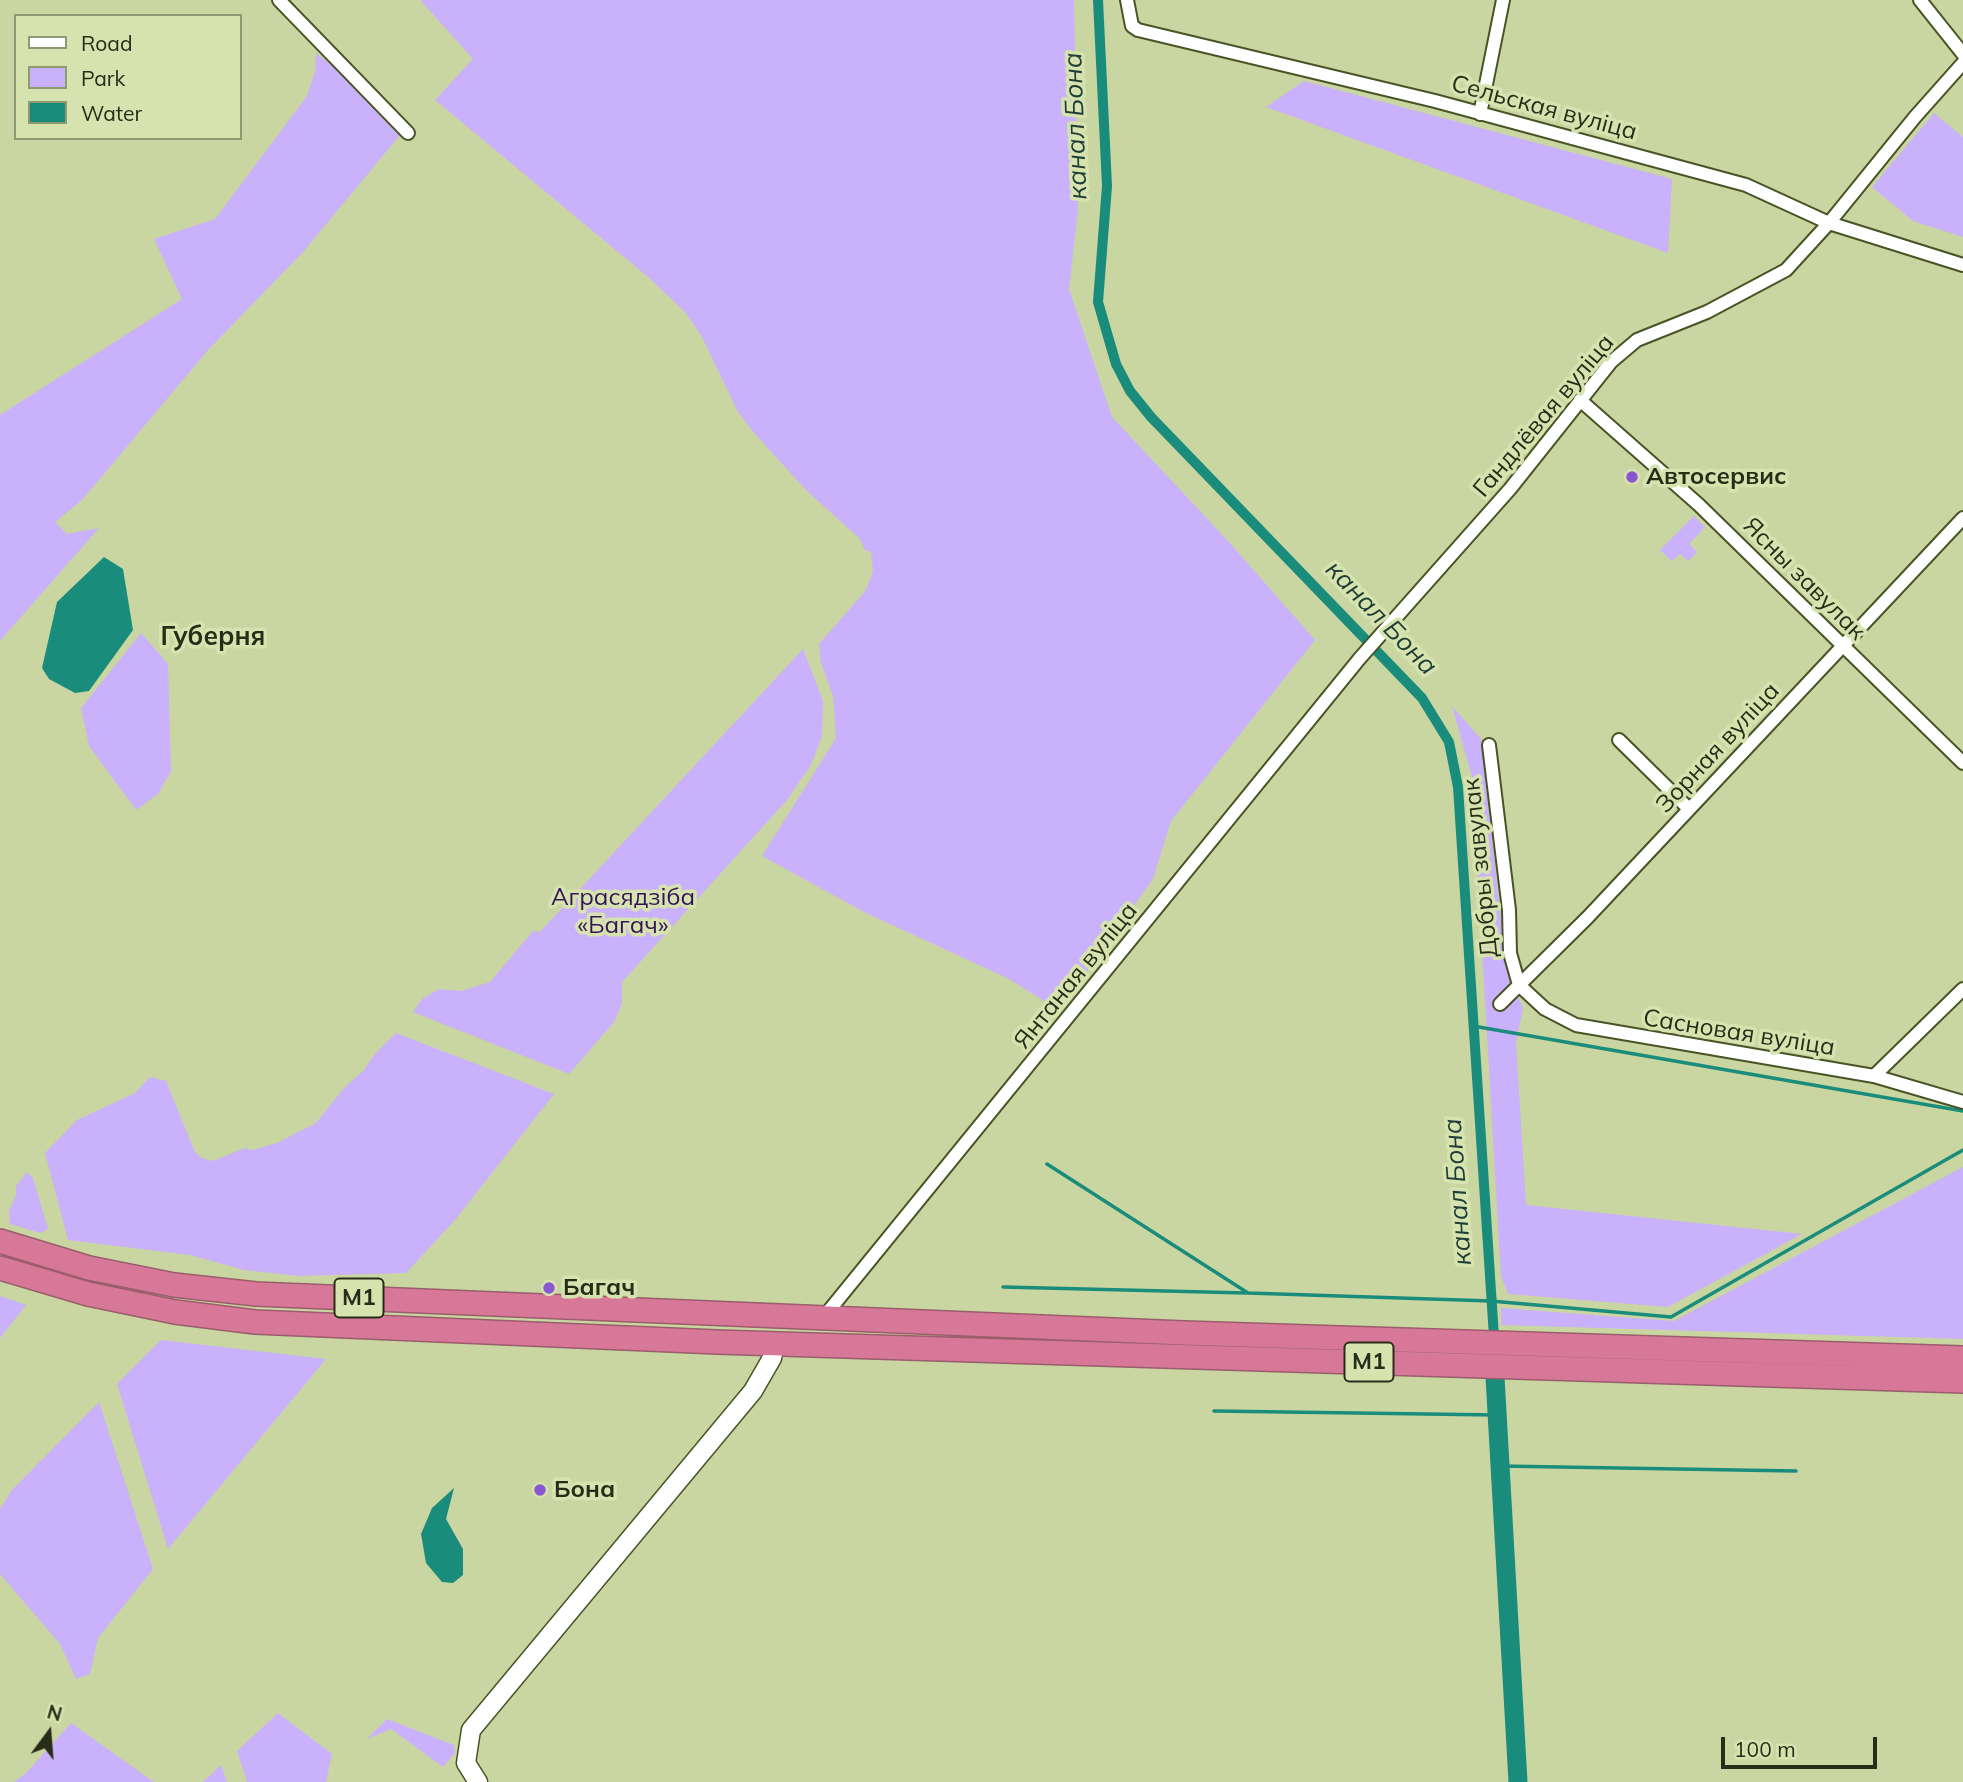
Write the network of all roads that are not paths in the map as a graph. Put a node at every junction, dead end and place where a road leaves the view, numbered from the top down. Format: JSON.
{"nodes":[{"id":1,"x":279,"y":0,"type":"edge"},
{"id":2,"x":1127,"y":0,"type":"edge"},
{"id":3,"x":1503,"y":0,"type":"edge"},
{"id":4,"x":1920,"y":0,"type":"edge"},
{"id":5,"x":1963,"y":54,"type":"edge"},
{"id":6,"x":1963,"y":63,"type":"edge"},
{"id":7,"x":1480,"y":114,"type":"junction"},
{"id":8,"x":408,"y":133,"type":"dead end"},
{"id":9,"x":1829,"y":223,"type":"junction"},
{"id":10,"x":1963,"y":265,"type":"edge"},
{"id":11,"x":1580,"y":400,"type":"junction"},
{"id":12,"x":1963,"y":518,"type":"edge"},
{"id":13,"x":1842,"y":646,"type":"junction"},
{"id":14,"x":1360,"y":658,"type":"joint"},
{"id":15,"x":1619,"y":740,"type":"dead end"},
{"id":16,"x":1489,"y":745,"type":"dead end"},
{"id":17,"x":1963,"y":764,"type":"edge"},
{"id":18,"x":1689,"y":809,"type":"junction"},
{"id":19,"x":1519,"y":985,"type":"junction"},
{"id":20,"x":1963,"y":989,"type":"edge"},
{"id":21,"x":1500,"y":1004,"type":"dead end"},
{"id":22,"x":1874,"y":1076,"type":"junction"},
{"id":23,"x":1963,"y":1102,"type":"edge"},
{"id":24,"x":0,"y":1241,"type":"edge"},
{"id":25,"x":0,"y":1268,"type":"edge"},
{"id":26,"x":822,"y":1319,"type":"junction"},
{"id":27,"x":775,"y":1344,"type":"junction"},
{"id":28,"x":1963,"y":1358,"type":"edge"},
{"id":29,"x":1963,"y":1381,"type":"edge"},
{"id":30,"x":478,"y":1782,"type":"edge"}],
"edges":[{"from":1,"to":8,"type":"street"},
{"from":2,"to":7,"type":"street","name":"Сельская вуліца"},
{"from":3,"to":7,"type":"street"},
{"from":4,"to":5,"type":"street"},
{"from":6,"to":9,"type":"street","name":"Гандлёвая вуліца"},
{"from":7,"to":9,"type":"street","name":"Сельская вуліца"},
{"from":9,"to":10,"type":"street","name":"Сельская вуліца"},
{"from":9,"to":11,"type":"street","name":"Гандлёвая вуліца"},
{"from":11,"to":13,"type":"street","name":"Ясны завулак"},
{"from":11,"to":14,"type":"street","name":"Гандлёвая вуліца"},
{"from":12,"to":13,"type":"street","name":"Зорная вуліца"},
{"from":13,"to":17,"type":"street","name":"Ясны завулак"},
{"from":13,"to":18,"type":"street","name":"Зорная вуліца"},
{"from":14,"to":26,"type":"street","name":"Янтаная вуліца"},
{"from":15,"to":18,"type":"street"},
{"from":16,"to":19,"type":"street","name":"Добры завулак"},
{"from":18,"to":19,"type":"street","name":"Зорная вуліца"},
{"from":19,"to":21,"type":"street","name":"Зорная вуліца"},
{"from":19,"to":22,"type":"street","name":"Сасновая вуліца"},
{"from":20,"to":22,"type":"street"},
{"from":22,"to":23,"type":"street","name":"Сасновая вуліца"},
{"from":24,"to":26,"type":"highway","number":"М1"},
{"from":25,"to":27,"type":"highway","number":"М1"},
{"from":26,"to":28,"type":"highway","number":"М1"},
{"from":27,"to":29,"type":"highway","number":"М1"},
{"from":27,"to":30,"type":"street"}]}
